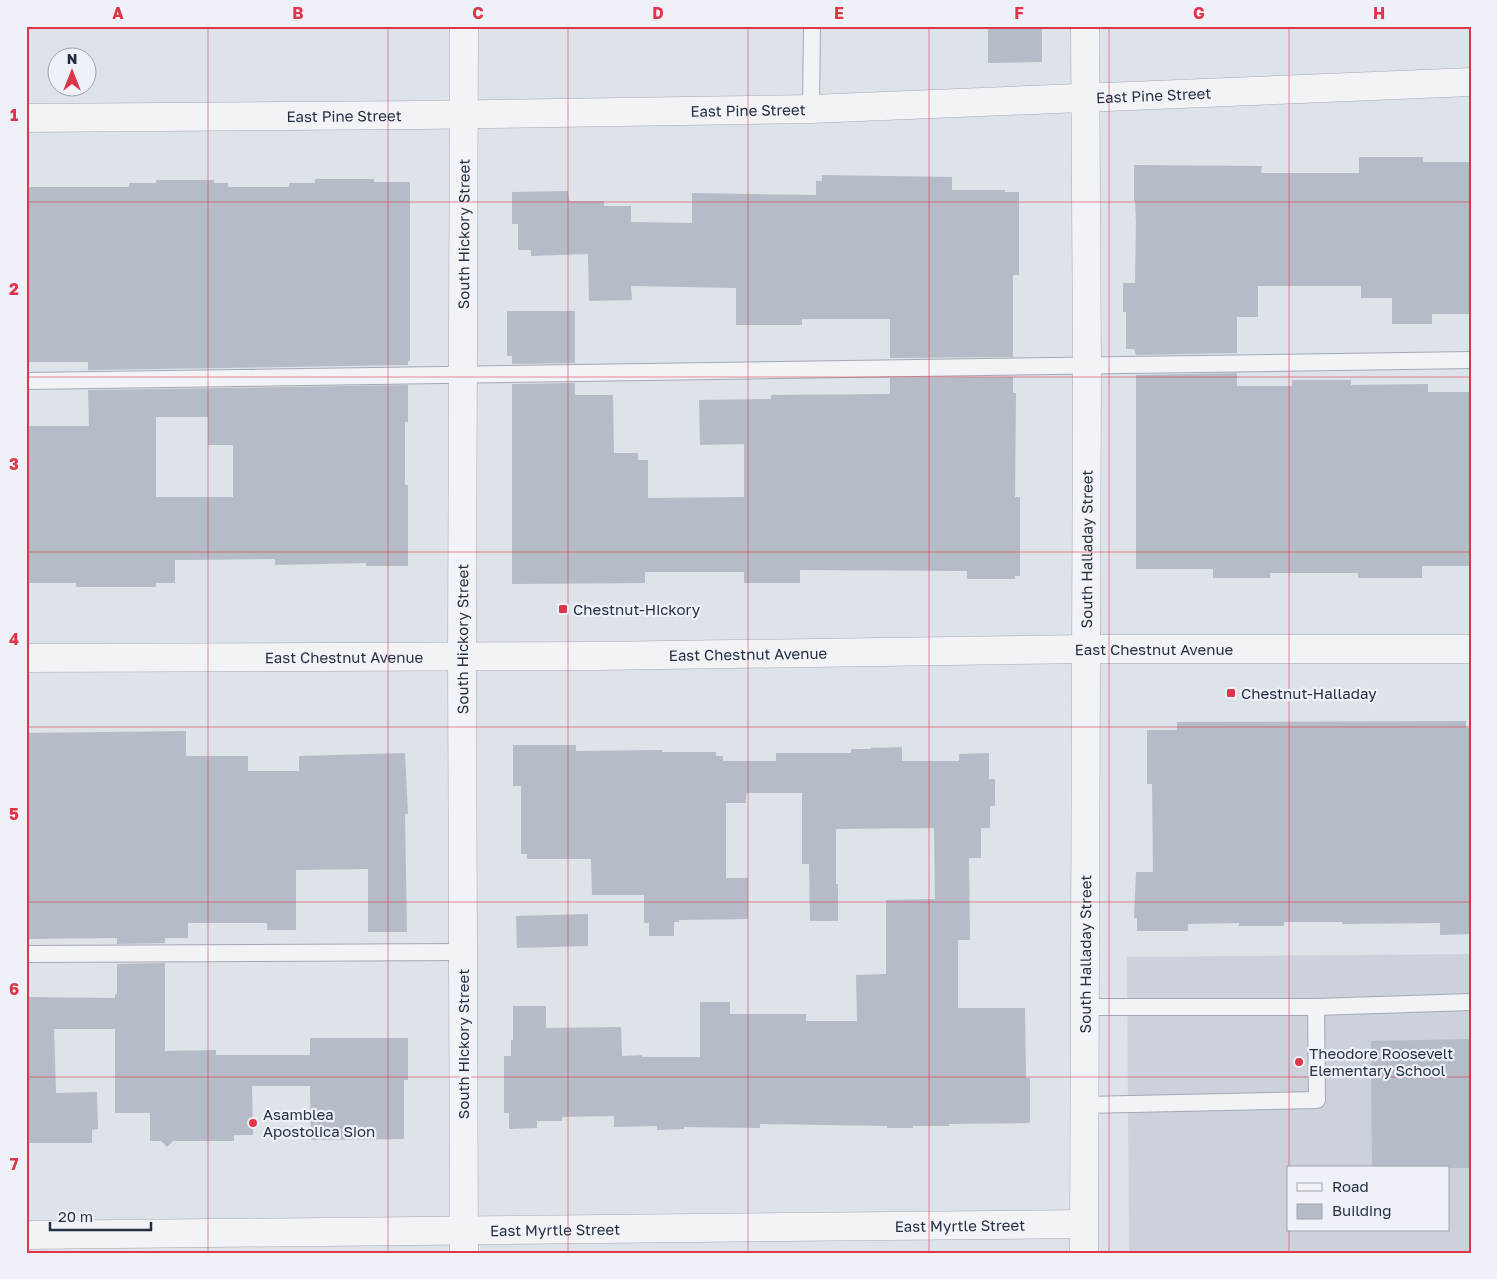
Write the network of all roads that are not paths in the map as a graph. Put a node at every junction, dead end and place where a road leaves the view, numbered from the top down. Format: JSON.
{"nodes":[{"id":1,"x":464,"y":26,"type":"edge"},
{"id":2,"x":812,"y":26,"type":"edge"},
{"id":3,"x":1086,"y":26,"type":"edge"},
{"id":4,"x":1471,"y":82,"type":"edge"},
{"id":5,"x":1085,"y":97,"type":"junction"},
{"id":6,"x":811,"y":109,"type":"junction"},
{"id":7,"x":463,"y":114,"type":"junction"},
{"id":8,"x":26,"y":118,"type":"edge"},
{"id":9,"x":1471,"y":360,"type":"edge"},
{"id":10,"x":1086,"y":366,"type":"junction"},
{"id":11,"x":464,"y":375,"type":"junction"},
{"id":12,"x":26,"y":381,"type":"edge"},
{"id":13,"x":1086,"y":649,"type":"junction"},
{"id":14,"x":1471,"y":649,"type":"edge"},
{"id":15,"x":462,"y":656,"type":"junction"},
{"id":16,"x":26,"y":658,"type":"edge"},
{"id":17,"x":463,"y":952,"type":"junction"},
{"id":18,"x":26,"y":954,"type":"edge"},
{"id":19,"x":1471,"y":1002,"type":"edge"},
{"id":20,"x":1085,"y":1007,"type":"junction"},
{"id":21,"x":1316,"y":1007,"type":"junction"},
{"id":22,"x":1084,"y":1105,"type":"junction"},
{"id":23,"x":1084,"y":1224,"type":"junction"},
{"id":24,"x":26,"y":1235,"type":"edge"},
{"id":25,"x":464,"y":1242,"type":"edge"},
{"id":26,"x":1084,"y":1253,"type":"edge"}],
"edges":[{"from":1,"to":7,"type":"street","name":"South Hickory Street"},
{"from":2,"to":6,"type":"lane"},
{"from":3,"to":5,"type":"street","name":"South Halladay Street"},
{"from":4,"to":5,"type":"street","name":"East Pine Street"},
{"from":5,"to":6,"type":"street","name":"East Pine Street"},
{"from":5,"to":10,"type":"street","name":"South Halladay Street"},
{"from":6,"to":7,"type":"street","name":"East Pine Street"},
{"from":7,"to":8,"type":"street","name":"East Pine Street"},
{"from":7,"to":11,"type":"street","name":"South Hickory Street"},
{"from":9,"to":10,"type":"lane"},
{"from":10,"to":11,"type":"lane"},
{"from":10,"to":13,"type":"street","name":"South Halladay Street"},
{"from":11,"to":12,"type":"lane"},
{"from":11,"to":15,"type":"street","name":"South Hickory Street"},
{"from":13,"to":14,"type":"street","name":"East Chestnut Avenue"},
{"from":13,"to":15,"type":"street","name":"East Chestnut Avenue"},
{"from":13,"to":20,"type":"street","name":"South Halladay Street"},
{"from":15,"to":16,"type":"street","name":"East Chestnut Avenue"},
{"from":15,"to":17,"type":"street","name":"South Hickory Street"},
{"from":17,"to":18,"type":"lane"},
{"from":17,"to":25,"type":"street","name":"South Hickory Street"},
{"from":19,"to":21,"type":"lane"},
{"from":20,"to":21,"type":"lane"},
{"from":20,"to":22,"type":"street","name":"South Halladay Street"},
{"from":21,"to":22,"type":"lane"},
{"from":22,"to":23,"type":"street","name":"South Halladay Street"},
{"from":23,"to":25,"type":"street","name":"East Myrtle Street"},
{"from":23,"to":26,"type":"street","name":"South Halladay Street"},
{"from":24,"to":25,"type":"street","name":"East Myrtle Street"}]}
